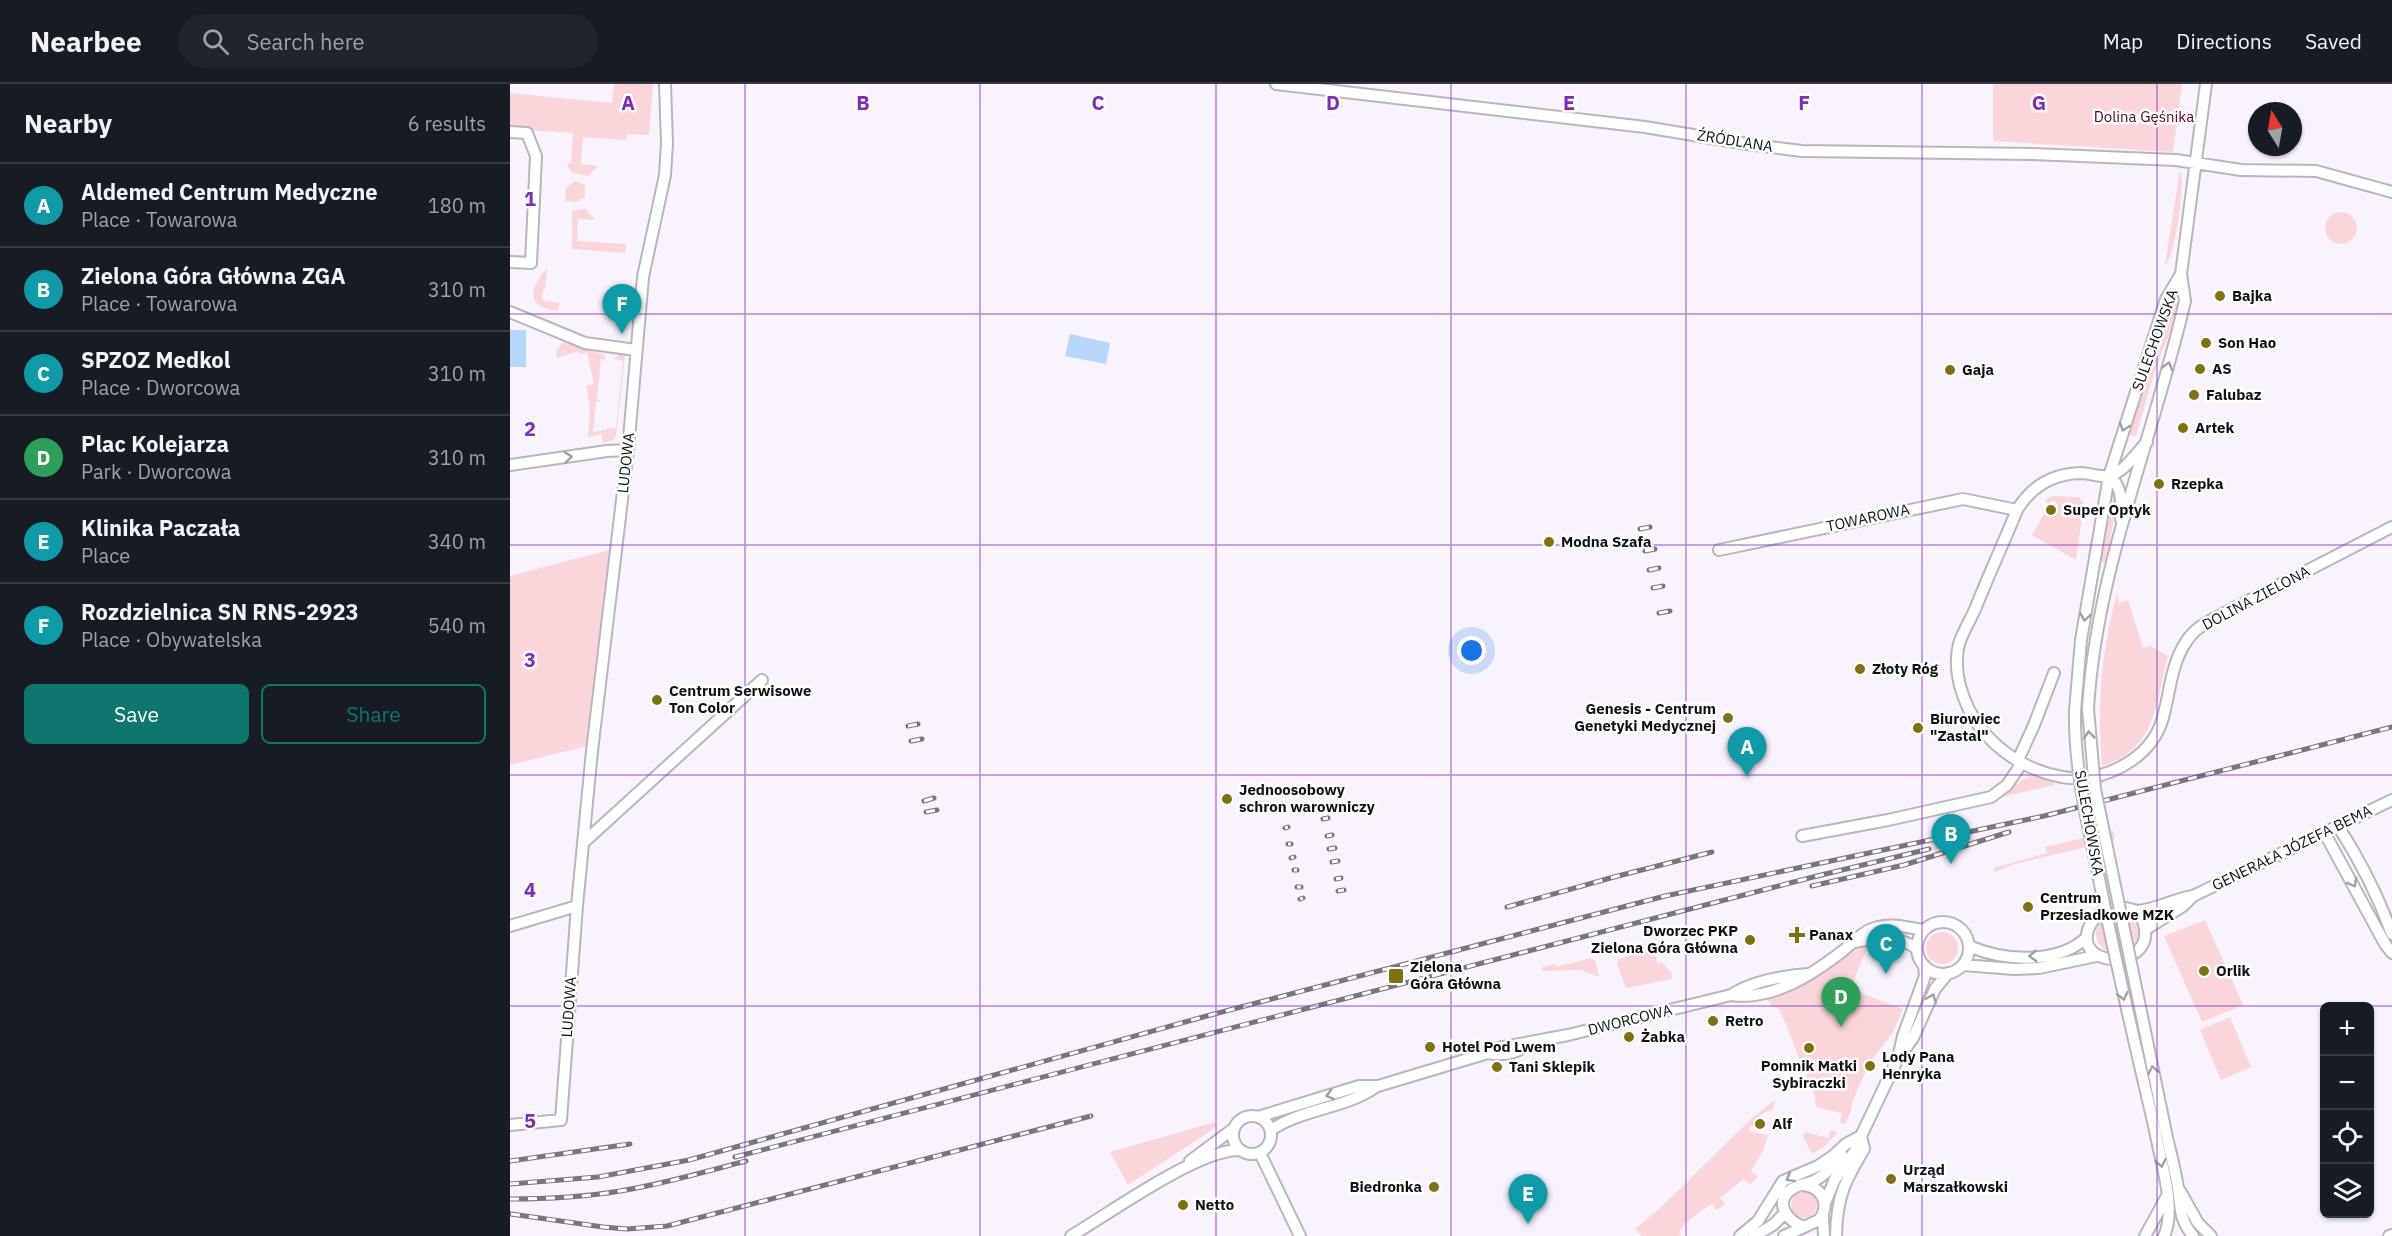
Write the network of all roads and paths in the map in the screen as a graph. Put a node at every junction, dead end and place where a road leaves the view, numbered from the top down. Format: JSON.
{"nodes":[{"id":1,"x":665,"y":84,"type":"edge"},
{"id":2,"x":1276,"y":84,"type":"edge"},
{"id":3,"x":2206,"y":84,"type":"edge"},
{"id":4,"x":510,"y":132,"type":"edge"},
{"id":5,"x":2197,"y":164,"type":"junction"},
{"id":6,"x":2392,"y":192,"type":"edge"},
{"id":7,"x":510,"y":262,"type":"edge"},
{"id":8,"x":2181,"y":274,"type":"junction"},
{"id":9,"x":510,"y":312,"type":"edge"},
{"id":10,"x":636,"y":350,"type":"junction"},
{"id":11,"x":2147,"y":442,"type":"junction"},
{"id":12,"x":628,"y":450,"type":"junction"},
{"id":13,"x":510,"y":465,"type":"edge"},
{"id":14,"x":2109,"y":476,"type":"junction"},
{"id":15,"x":2017,"y":510,"type":"junction"},
{"id":16,"x":2392,"y":527,"type":"edge"},
{"id":17,"x":2121,"y":534,"type":"junction"},
{"id":18,"x":1719,"y":550,"type":"dead end"},
{"id":19,"x":2054,"y":673,"type":"dead end"},
{"id":20,"x":762,"y":680,"type":"dead end"},
{"id":21,"x":2020,"y":762,"type":"junction"},
{"id":22,"x":2392,"y":800,"type":"edge"},
{"id":23,"x":2338,"y":826,"type":"junction"},
{"id":24,"x":2324,"y":832,"type":"junction"},
{"id":25,"x":1802,"y":836,"type":"dead end"},
{"id":26,"x":583,"y":843,"type":"junction"},
{"id":27,"x":2193,"y":896,"type":"junction"},
{"id":28,"x":577,"y":906,"type":"junction"},
{"id":29,"x":2138,"y":911,"type":"junction"},
{"id":30,"x":510,"y":926,"type":"edge"},
{"id":31,"x":2146,"y":929,"type":"junction"},
{"id":32,"x":1924,"y":930,"type":"junction"},
{"id":33,"x":2392,"y":934,"type":"edge"},
{"id":34,"x":2086,"y":937,"type":"junction"},
{"id":35,"x":1853,"y":943,"type":"junction"},
{"id":36,"x":1970,"y":945,"type":"junction"},
{"id":37,"x":1917,"y":949,"type":"junction"},
{"id":38,"x":2392,"y":953,"type":"edge"},
{"id":39,"x":2096,"y":956,"type":"junction"},
{"id":40,"x":1924,"y":965,"type":"junction"},
{"id":41,"x":1963,"y":965,"type":"junction"},
{"id":42,"x":1948,"y":973,"type":"junction"},
{"id":43,"x":1898,"y":1058,"type":"junction"},
{"id":44,"x":1378,"y":1086,"type":"junction"},
{"id":45,"x":1258,"y":1117,"type":"junction"},
{"id":46,"x":510,"y":1125,"type":"edge"},
{"id":47,"x":1233,"y":1129,"type":"junction"},
{"id":48,"x":2160,"y":1129,"type":"junction"},
{"id":49,"x":1270,"y":1130,"type":"junction"},
{"id":50,"x":1859,"y":1139,"type":"junction"},
{"id":51,"x":1239,"y":1150,"type":"junction"},
{"id":52,"x":1260,"y":1153,"type":"junction"},
{"id":53,"x":1172,"y":1175,"type":"junction"},
{"id":54,"x":1803,"y":1185,"type":"junction"},
{"id":55,"x":2178,"y":1189,"type":"junction"},
{"id":56,"x":2167,"y":1195,"type":"junction"},
{"id":57,"x":1825,"y":1203,"type":"junction"},
{"id":58,"x":1785,"y":1213,"type":"junction"},
{"id":59,"x":1822,"y":1216,"type":"junction"},
{"id":60,"x":1805,"y":1231,"type":"edge"},
{"id":61,"x":1076,"y":1235,"type":"edge"},
{"id":62,"x":1300,"y":1236,"type":"edge"},
{"id":63,"x":1740,"y":1236,"type":"edge"},
{"id":64,"x":1754,"y":1236,"type":"edge"},
{"id":65,"x":1784,"y":1236,"type":"edge"},
{"id":66,"x":1824,"y":1236,"type":"edge"},
{"id":67,"x":1836,"y":1236,"type":"edge"},
{"id":68,"x":2145,"y":1236,"type":"edge"},
{"id":69,"x":2165,"y":1236,"type":"edge"},
{"id":70,"x":2193,"y":1236,"type":"edge"},
{"id":71,"x":2211,"y":1236,"type":"edge"}],
"edges":[{"from":1,"to":10,"type":"street","name":"LUDOWA"},
{"from":2,"to":5,"type":"street","name":"ŹRÓDLANA"},
{"from":3,"to":5,"type":"street","name":"SULECHOWSKA"},
{"from":4,"to":7,"type":"street"},
{"from":5,"to":6,"type":"street","name":"ŹRÓDLANA"},
{"from":5,"to":8,"type":"street","name":"SULECHOWSKA"},
{"from":11,"to":8,"type":"street","name":"SULECHOWSKA","one_way":true},
{"from":8,"to":14,"type":"street","name":"SULECHOWSKA","one_way":true},
{"from":9,"to":10,"type":"street"},
{"from":10,"to":12,"type":"street","name":"LUDOWA"},
{"from":11,"to":14,"type":"street","name":"SULECHOWSKA"},
{"from":11,"to":17,"type":"street","name":"SULECHOWSKA"},
{"from":13,"to":12,"type":"street","one_way":true},
{"from":12,"to":26,"type":"street","name":"LUDOWA"},
{"from":14,"to":15,"type":"street"},
{"from":14,"to":17,"type":"street","name":"SULECHOWSKA"},
{"from":14,"to":48,"type":"street","name":"SULECHOWSKA","one_way":true,"bridge":true},
{"from":15,"to":18,"type":"street","name":"TOWAROWA"},
{"from":15,"to":21,"type":"street"},
{"from":16,"to":21,"type":"street","name":"DOLINA ZIELONA"},
{"from":48,"to":17,"type":"street","name":"SULECHOWSKA","one_way":true,"bridge":true},
{"from":19,"to":21,"type":"street"},
{"from":20,"to":26,"type":"street"},
{"from":21,"to":25,"type":"street"},
{"from":22,"to":23,"type":"street","name":"GENERAŁA JÓZEFA BEMA"},
{"from":23,"to":24,"type":"street","name":"GENERAŁA JÓZEFA BEMA"},
{"from":23,"to":33,"type":"street"},
{"from":24,"to":27,"type":"street","name":"GENERAŁA JÓZEFA BEMA"},
{"from":24,"to":38,"type":"street","one_way":true},
{"from":26,"to":28,"type":"street","name":"LUDOWA"},
{"from":27,"to":29,"type":"street","name":"GENERAŁA JÓZEFA BEMA"},
{"from":27,"to":31,"type":"street","name":"GENERAŁA JÓZEFA BEMA"},
{"from":28,"to":30,"type":"street"},
{"from":28,"to":46,"type":"street","name":"LUDOWA"},
{"from":29,"to":31,"type":"street"},
{"from":29,"to":34,"type":"street"},
{"from":31,"to":39,"type":"street"},
{"from":32,"to":35,"type":"street","name":"DWORCOWA"},
{"from":32,"to":36,"type":"street"},
{"from":32,"to":37,"type":"street"},
{"from":34,"to":36,"type":"street","one_way":true},
{"from":34,"to":39,"type":"street"},
{"from":35,"to":37,"type":"street","name":"DWORCOWA"},
{"from":35,"to":44,"type":"street","name":"DWORCOWA"},
{"from":36,"to":41,"type":"street"},
{"from":37,"to":40,"type":"street"},
{"from":39,"to":41,"type":"street"},
{"from":40,"to":42,"type":"street"},
{"from":40,"to":43,"type":"street"},
{"from":41,"to":42,"type":"street"},
{"from":43,"to":42,"type":"street","one_way":true},
{"from":43,"to":50,"type":"street"},
{"from":44,"to":45,"type":"street","name":"DWORCOWA","one_way":true},
{"from":44,"to":49,"type":"street","name":"DWORCOWA"},
{"from":45,"to":47,"type":"street"},
{"from":45,"to":49,"type":"street"},
{"from":47,"to":51,"type":"street"},
{"from":47,"to":53,"type":"street"},
{"from":48,"to":55,"type":"street","name":"SULECHOWSKA"},
{"from":48,"to":56,"type":"street","name":"SULECHOWSKA","one_way":true},
{"from":49,"to":52,"type":"street"},
{"from":50,"to":54,"type":"street"},
{"from":50,"to":57,"type":"street"},
{"from":50,"to":63,"type":"street","one_way":true},
{"from":50,"to":67,"type":"street"},
{"from":51,"to":52,"type":"street"},
{"from":51,"to":53,"type":"street"},
{"from":52,"to":62,"type":"street"},
{"from":53,"to":61,"type":"street"},
{"from":54,"to":57,"type":"street"},
{"from":54,"to":58,"type":"street"},
{"from":55,"to":70,"type":"street","name":"SULECHOWSKA"},
{"from":55,"to":71,"type":"street"},
{"from":56,"to":68,"type":"street"},
{"from":56,"to":69,"type":"street","name":"SULECHOWSKA"},
{"from":57,"to":59,"type":"street"},
{"from":58,"to":60,"type":"street"},
{"from":58,"to":64,"type":"street"},
{"from":59,"to":60,"type":"street"},
{"from":59,"to":66,"type":"street"},
{"from":60,"to":65,"type":"street"},
{"from":69,"to":70,"type":"street"}]}
